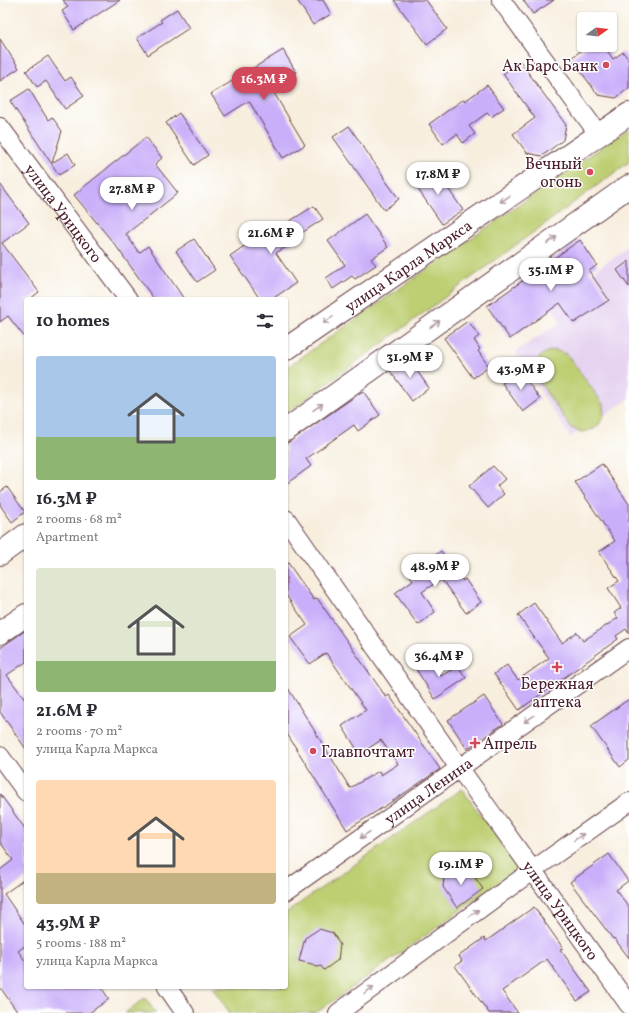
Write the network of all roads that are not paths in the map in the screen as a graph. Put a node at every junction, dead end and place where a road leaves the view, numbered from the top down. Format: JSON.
{"nodes":[{"id":1,"x":502,"y":0,"type":"edge"},
{"id":2,"x":629,"y":114,"type":"edge"},
{"id":3,"x":0,"y":127,"type":"edge"},
{"id":4,"x":599,"y":135,"type":"junction"},
{"id":5,"x":629,"y":186,"type":"edge"},
{"id":6,"x":127,"y":297,"type":"edge"},
{"id":7,"x":288,"y":348,"type":"edge"},
{"id":8,"x":288,"y":429,"type":"edge"},
{"id":9,"x":288,"y":522,"type":"edge"},
{"id":10,"x":24,"y":536,"type":"edge"},
{"id":11,"x":0,"y":554,"type":"edge"},
{"id":12,"x":24,"y":616,"type":"edge"},
{"id":13,"x":0,"y":633,"type":"edge"},
{"id":14,"x":629,"y":648,"type":"edge"},
{"id":15,"x":0,"y":756,"type":"edge"},
{"id":16,"x":460,"y":769,"type":"junction"},
{"id":17,"x":24,"y":789,"type":"edge"},
{"id":18,"x":629,"y":802,"type":"edge"},
{"id":19,"x":533,"y":870,"type":"junction"},
{"id":20,"x":288,"y":890,"type":"edge"},
{"id":21,"x":168,"y":989,"type":"edge"},
{"id":22,"x":629,"y":1005,"type":"edge"},
{"id":23,"x":185,"y":1013,"type":"edge"},
{"id":24,"x":338,"y":1013,"type":"edge"}],
"edges":[{"from":1,"to":4,"type":"street"},
{"from":2,"to":4,"type":"main road","name":"улица Карла Маркса"},
{"from":3,"to":6,"type":"street","name":"улица Урицкого"},
{"from":4,"to":7,"type":"main road","name":"улица Карла Маркса","one_way":true},
{"from":8,"to":5,"type":"main road","one_way":true},
{"from":9,"to":16,"type":"street","name":"улица Урицкого"},
{"from":10,"to":11,"type":"main road"},
{"from":12,"to":13,"type":"main road"},
{"from":14,"to":16,"type":"street","name":"улица Ленина","one_way":true},
{"from":15,"to":17,"type":"street"},
{"from":16,"to":19,"type":"street","name":"улица Урицкого"},
{"from":16,"to":20,"type":"street","name":"улица Ленина","one_way":true},
{"from":19,"to":18,"type":"street","one_way":true},
{"from":19,"to":22,"type":"street","name":"улица Урицкого"},
{"from":24,"to":19,"type":"street","one_way":true},
{"from":21,"to":23,"type":"street"}]}
